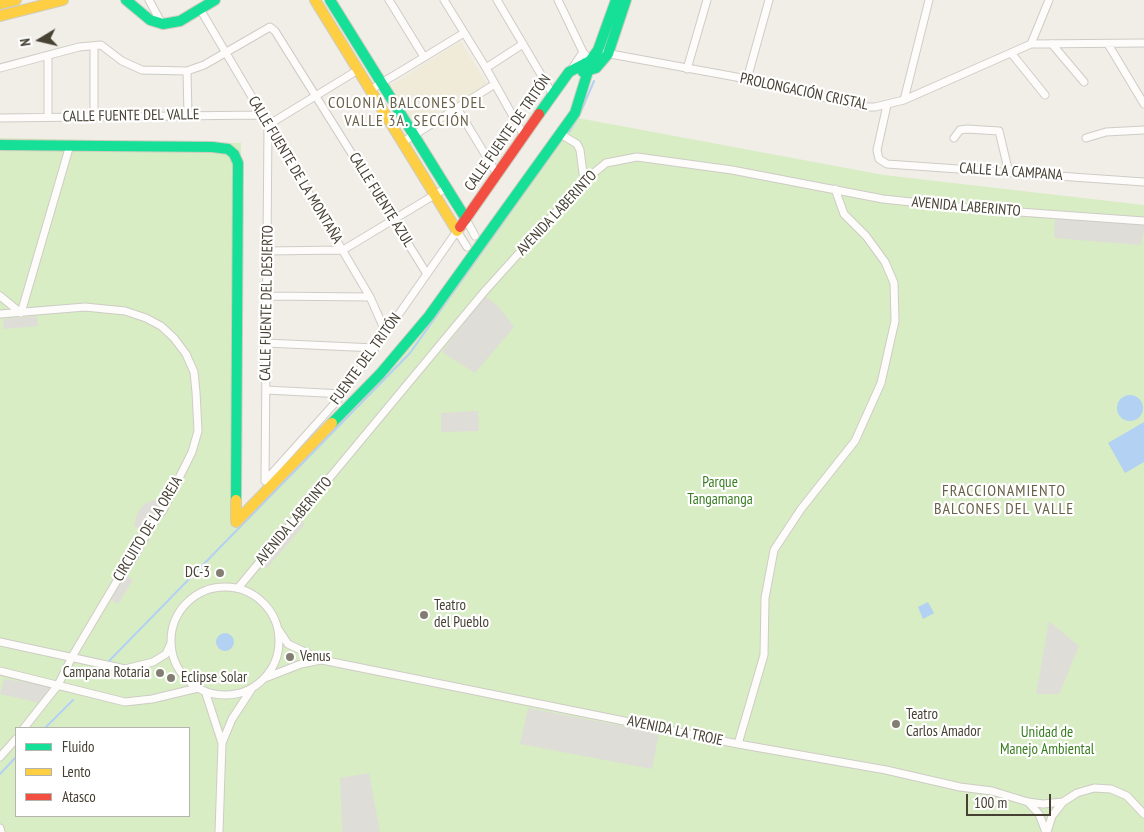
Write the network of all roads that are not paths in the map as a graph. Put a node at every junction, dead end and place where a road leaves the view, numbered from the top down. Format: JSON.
{"nodes":[{"id":1,"x":16,"y":0,"type":"edge"},
{"id":2,"x":63,"y":0,"type":"edge"},
{"id":3,"x":126,"y":0,"type":"edge"},
{"id":4,"x":149,"y":0,"type":"edge"},
{"id":5,"x":215,"y":0,"type":"edge"},
{"id":6,"x":315,"y":0,"type":"edge"},
{"id":7,"x":330,"y":0,"type":"edge"},
{"id":8,"x":389,"y":0,"type":"edge"},
{"id":9,"x":444,"y":0,"type":"edge"},
{"id":10,"x":497,"y":0,"type":"edge"},
{"id":11,"x":558,"y":0,"type":"edge"},
{"id":12,"x":616,"y":0,"type":"edge"},
{"id":13,"x":626,"y":0,"type":"edge"},
{"id":14,"x":707,"y":0,"type":"edge"},
{"id":15,"x":769,"y":0,"type":"edge"},
{"id":16,"x":929,"y":0,"type":"edge"},
{"id":17,"x":1049,"y":0,"type":"edge"},
{"id":18,"x":0,"y":4,"type":"edge"},
{"id":19,"x":200,"y":9,"type":"junction"},
{"id":20,"x":0,"y":16,"type":"edge"},
{"id":21,"x":163,"y":24,"type":"junction"},
{"id":22,"x":464,"y":33,"type":"junction"},
{"id":23,"x":1144,"y":43,"type":"edge"},
{"id":24,"x":523,"y":44,"type":"junction"},
{"id":25,"x":1031,"y":44,"type":"junction"},
{"id":26,"x":1052,"y":44,"type":"junction"},
{"id":27,"x":1108,"y":44,"type":"junction"},
{"id":28,"x":94,"y":46,"type":"junction"},
{"id":29,"x":226,"y":52,"type":"junction"},
{"id":30,"x":583,"y":52,"type":"junction"},
{"id":31,"x":603,"y":52,"type":"junction"},
{"id":32,"x":1012,"y":54,"type":"junction"},
{"id":33,"x":48,"y":56,"type":"junction"},
{"id":34,"x":424,"y":57,"type":"junction"},
{"id":35,"x":591,"y":67,"type":"junction"},
{"id":36,"x":0,"y":68,"type":"edge"},
{"id":37,"x":486,"y":68,"type":"junction"},
{"id":38,"x":687,"y":69,"type":"junction"},
{"id":39,"x":358,"y":70,"type":"junction"},
{"id":40,"x":187,"y":71,"type":"junction"},
{"id":41,"x":569,"y":72,"type":"junction"},
{"id":42,"x":747,"y":79,"type":"junction"},
{"id":43,"x":1084,"y":82,"type":"dead end"},
{"id":44,"x":381,"y":83,"type":"junction"},
{"id":45,"x":495,"y":84,"type":"junction"},
{"id":46,"x":370,"y":90,"type":"junction"},
{"id":47,"x":553,"y":95,"type":"junction"},
{"id":48,"x":1045,"y":95,"type":"dead end"},
{"id":49,"x":316,"y":97,"type":"junction"},
{"id":50,"x":904,"y":100,"type":"junction"},
{"id":51,"x":1144,"y":104,"type":"edge"},
{"id":52,"x":887,"y":105,"type":"junction"},
{"id":53,"x":457,"y":108,"type":"junction"},
{"id":54,"x":263,"y":115,"type":"junction"},
{"id":55,"x":188,"y":116,"type":"junction"},
{"id":56,"x":48,"y":117,"type":"junction"},
{"id":57,"x":0,"y":118,"type":"edge"},
{"id":58,"x":94,"y":118,"type":"junction"},
{"id":59,"x":268,"y":125,"type":"junction"},
{"id":60,"x":1144,"y":130,"type":"edge"},
{"id":61,"x":414,"y":135,"type":"junction"},
{"id":62,"x":561,"y":135,"type":"junction"},
{"id":63,"x":524,"y":136,"type":"junction"},
{"id":64,"x":954,"y":138,"type":"dead end"},
{"id":65,"x":1086,"y":138,"type":"dead end"},
{"id":66,"x":403,"y":142,"type":"junction"},
{"id":67,"x":0,"y":145,"type":"edge"},
{"id":68,"x":70,"y":145,"type":"junction"},
{"id":69,"x":1009,"y":172,"type":"junction"},
{"id":70,"x":498,"y":174,"type":"junction"},
{"id":71,"x":584,"y":181,"type":"junction"},
{"id":72,"x":1144,"y":182,"type":"edge"},
{"id":73,"x":446,"y":188,"type":"junction"},
{"id":74,"x":835,"y":189,"type":"junction"},
{"id":75,"x":435,"y":195,"type":"junction"},
{"id":76,"x":466,"y":219,"type":"junction"},
{"id":77,"x":393,"y":220,"type":"junction"},
{"id":78,"x":1144,"y":221,"type":"edge"},
{"id":79,"x":458,"y":231,"type":"junction"},
{"id":80,"x":474,"y":236,"type":"dead end"},
{"id":81,"x":466,"y":247,"type":"dead end"},
{"id":82,"x":343,"y":250,"type":"junction"},
{"id":83,"x":267,"y":251,"type":"junction"},
{"id":84,"x":427,"y":274,"type":"junction"},
{"id":85,"x":0,"y":296,"type":"edge"},
{"id":86,"x":267,"y":296,"type":"junction"},
{"id":87,"x":370,"y":297,"type":"junction"},
{"id":88,"x":21,"y":313,"type":"junction"},
{"id":89,"x":0,"y":314,"type":"edge"},
{"id":90,"x":386,"y":333,"type":"junction"},
{"id":91,"x":266,"y":343,"type":"junction"},
{"id":92,"x":375,"y":348,"type":"junction"},
{"id":93,"x":266,"y":390,"type":"junction"},
{"id":94,"x":343,"y":394,"type":"junction"},
{"id":95,"x":265,"y":481,"type":"joint"},
{"id":96,"x":238,"y":588,"type":"junction"},
{"id":97,"x":278,"y":629,"type":"junction"},
{"id":98,"x":0,"y":642,"type":"edge"},
{"id":99,"x":171,"y":643,"type":"junction"},
{"id":100,"x":71,"y":659,"type":"junction"},
{"id":101,"x":322,"y":660,"type":"junction"},
{"id":102,"x":0,"y":671,"type":"edge"},
{"id":103,"x":265,"y":678,"type":"junction"},
{"id":104,"x":58,"y":685,"type":"junction"},
{"id":105,"x":201,"y":690,"type":"junction"},
{"id":106,"x":251,"y":690,"type":"junction"},
{"id":107,"x":25,"y":727,"type":"edge"},
{"id":108,"x":15,"y":740,"type":"edge"},
{"id":109,"x":222,"y":743,"type":"junction"},
{"id":110,"x":738,"y":744,"type":"junction"},
{"id":111,"x":0,"y":756,"type":"edge"},
{"id":112,"x":1028,"y":802,"type":"junction"},
{"id":113,"x":1063,"y":802,"type":"junction"},
{"id":114,"x":1144,"y":814,"type":"edge"},
{"id":115,"x":0,"y":828,"type":"edge"},
{"id":116,"x":1,"y":832,"type":"edge"},
{"id":117,"x":219,"y":832,"type":"edge"},
{"id":118,"x":1047,"y":832,"type":"edge"}],
"edges":[{"from":1,"to":18,"type":"street"},
{"from":2,"to":20,"type":"street"},
{"from":3,"to":21,"type":"street"},
{"from":4,"to":21,"type":"street"},
{"from":5,"to":19,"type":"street"},
{"from":6,"to":39,"type":"street"},
{"from":7,"to":44,"type":"street"},
{"from":8,"to":34,"type":"street"},
{"from":9,"to":22,"type":"street"},
{"from":10,"to":24,"type":"street"},
{"from":11,"to":30,"type":"street"},
{"from":12,"to":31,"type":"street"},
{"from":13,"to":31,"type":"street"},
{"from":14,"to":38,"type":"street"},
{"from":15,"to":42,"type":"street"},
{"from":16,"to":50,"type":"street"},
{"from":17,"to":25,"type":"street"},
{"from":19,"to":21,"type":"street"},
{"from":19,"to":29,"type":"street","name":"CALLE FUENTE DE LA MONTAÑA"},
{"from":22,"to":34,"type":"street"},
{"from":22,"to":37,"type":"street"},
{"from":23,"to":27,"type":"street"},
{"from":24,"to":37,"type":"street"},
{"from":24,"to":47,"type":"street"},
{"from":25,"to":26,"type":"street"},
{"from":25,"to":32,"type":"street","name":"PROLONGACIÓN CRISTAL"},
{"from":26,"to":27,"type":"street"},
{"from":26,"to":43,"type":"street"},
{"from":27,"to":51,"type":"street"},
{"from":28,"to":33,"type":"street"},
{"from":28,"to":40,"type":"street"},
{"from":28,"to":58,"type":"street"},
{"from":29,"to":40,"type":"street"},
{"from":29,"to":49,"type":"street","name":"CALLE FUENTE AZUL"},
{"from":29,"to":54,"type":"street","name":"CALLE FUENTE DE LA MONTAÑA"},
{"from":30,"to":35,"type":"street"},
{"from":30,"to":41,"type":"street","name":"CALLE FUENTE DE TRITÓN"},
{"from":31,"to":35,"type":"street"},
{"from":31,"to":38,"type":"street","name":"PROLONGACIÓN CRISTAL"},
{"from":32,"to":48,"type":"street"},
{"from":32,"to":50,"type":"street","name":"PROLONGACIÓN CRISTAL"},
{"from":33,"to":36,"type":"street"},
{"from":33,"to":56,"type":"street"},
{"from":34,"to":44,"type":"street"},
{"from":35,"to":41,"type":"street"},
{"from":35,"to":62,"type":"street"},
{"from":37,"to":45,"type":"street"},
{"from":38,"to":42,"type":"street","name":"PROLONGACIÓN CRISTAL"},
{"from":39,"to":46,"type":"street"},
{"from":39,"to":49,"type":"street"},
{"from":40,"to":55,"type":"street"},
{"from":41,"to":47,"type":"street","name":"CALLE FUENTE DE TRITÓN"},
{"from":42,"to":52,"type":"street","name":"PROLONGACIÓN CRISTAL"},
{"from":44,"to":46,"type":"street"},
{"from":44,"to":61,"type":"street"},
{"from":45,"to":53,"type":"street"},
{"from":45,"to":63,"type":"street"},
{"from":46,"to":66,"type":"street"},
{"from":47,"to":63,"type":"street","name":"CALLE FUENTE DE TRITÓN"},
{"from":49,"to":59,"type":"street"},
{"from":49,"to":77,"type":"street","name":"CALLE FUENTE AZUL"},
{"from":50,"to":52,"type":"street","name":"PROLONGACIÓN CRISTAL"},
{"from":52,"to":69,"type":"street","name":"CALLE LA CAMPANA"},
{"from":53,"to":61,"type":"street"},
{"from":53,"to":70,"type":"street"},
{"from":54,"to":55,"type":"street","name":"CALLE FUENTE DEL VALLE"},
{"from":54,"to":59,"type":"street","name":"CALLE FUENTE DE LA MONTAÑA"},
{"from":55,"to":58,"type":"street","name":"CALLE FUENTE DEL VALLE"},
{"from":56,"to":57,"type":"street","name":"CALLE FUENTE DEL VALLE"},
{"from":56,"to":58,"type":"street","name":"CALLE FUENTE DEL VALLE"},
{"from":59,"to":82,"type":"street","name":"CALLE FUENTE DE LA MONTAÑA"},
{"from":59,"to":83,"type":"street","name":"CALLE FUENTE DEL DESIERTO"},
{"from":60,"to":65,"type":"street"},
{"from":61,"to":66,"type":"street"},
{"from":61,"to":73,"type":"street"},
{"from":62,"to":68,"type":"street"},
{"from":62,"to":71,"type":"street"},
{"from":63,"to":70,"type":"street","name":"CALLE FUENTE DE TRITÓN"},
{"from":64,"to":69,"type":"street"},
{"from":66,"to":75,"type":"street"},
{"from":67,"to":68,"type":"street"},
{"from":68,"to":88,"type":"street"},
{"from":69,"to":72,"type":"street","name":"CALLE LA CAMPANA"},
{"from":70,"to":76,"type":"street","name":"CALLE FUENTE DE TRITÓN"},
{"from":71,"to":74,"type":"street","name":"AVENIDA LABERINTO"},
{"from":71,"to":96,"type":"street","name":"AVENIDA LABERINTO"},
{"from":73,"to":75,"type":"street"},
{"from":73,"to":76,"type":"street"},
{"from":74,"to":78,"type":"street","name":"AVENIDA LABERINTO"},
{"from":74,"to":110,"type":"street"},
{"from":75,"to":77,"type":"street"},
{"from":75,"to":79,"type":"street"},
{"from":76,"to":79,"type":"street","name":"CALLE FUENTE DE TRITÓN"},
{"from":76,"to":80,"type":"street"},
{"from":77,"to":82,"type":"street"},
{"from":77,"to":84,"type":"street","name":"CALLE FUENTE AZUL"},
{"from":79,"to":81,"type":"street"},
{"from":79,"to":84,"type":"street","name":"FUENTE DEL TRITÓN"},
{"from":82,"to":83,"type":"street"},
{"from":82,"to":87,"type":"street","name":"CALLE FUENTE DE LA MONTAÑA"},
{"from":83,"to":86,"type":"street","name":"CALLE FUENTE DEL DESIERTO"},
{"from":84,"to":90,"type":"street","name":"FUENTE DEL TRITÓN"},
{"from":85,"to":88,"type":"street"},
{"from":86,"to":87,"type":"street"},
{"from":86,"to":91,"type":"street","name":"CALLE FUENTE DEL DESIERTO"},
{"from":87,"to":90,"type":"street","name":"CALLE FUENTE DE LA MONTAÑA"},
{"from":88,"to":89,"type":"street","name":"CIRCUITO DE LA OREJA"},
{"from":88,"to":100,"type":"street","name":"CIRCUITO DE LA OREJA"},
{"from":90,"to":92,"type":"street","name":"FUENTE DEL TRITÓN"},
{"from":91,"to":92,"type":"street"},
{"from":91,"to":93,"type":"street","name":"CALLE FUENTE DEL DESIERTO"},
{"from":92,"to":94,"type":"street","name":"FUENTE DEL TRITÓN"},
{"from":93,"to":94,"type":"street"},
{"from":93,"to":95,"type":"street","name":"CALLE FUENTE DEL DESIERTO"},
{"from":94,"to":95,"type":"street","name":"FUENTE DEL TRITÓN"},
{"from":96,"to":97,"type":"street"},
{"from":96,"to":99,"type":"street"},
{"from":97,"to":101,"type":"street","name":"AVENIDA LA TROJE"},
{"from":97,"to":103,"type":"street"},
{"from":98,"to":100,"type":"street"},
{"from":99,"to":100,"type":"street"},
{"from":99,"to":105,"type":"street"},
{"from":100,"to":104,"type":"street","name":"CIRCUITO DE LA OREJA"},
{"from":101,"to":103,"type":"street","name":"AVENIDA LA TROJE"},
{"from":101,"to":110,"type":"street","name":"AVENIDA LA TROJE"},
{"from":102,"to":104,"type":"street"},
{"from":103,"to":106,"type":"street"},
{"from":104,"to":105,"type":"street"},
{"from":104,"to":107,"type":"street","name":"CIRCUITO DE LA OREJA"},
{"from":105,"to":106,"type":"street"},
{"from":105,"to":109,"type":"street"},
{"from":106,"to":109,"type":"street"},
{"from":108,"to":111,"type":"street"},
{"from":109,"to":117,"type":"street"},
{"from":110,"to":112,"type":"street","name":"AVENIDA LA TROJE"},
{"from":112,"to":113,"type":"street","name":"AVENIDA LA TROJE"},
{"from":112,"to":118,"type":"street"},
{"from":113,"to":114,"type":"street"},
{"from":113,"to":118,"type":"street"},
{"from":115,"to":116,"type":"street"}]}
